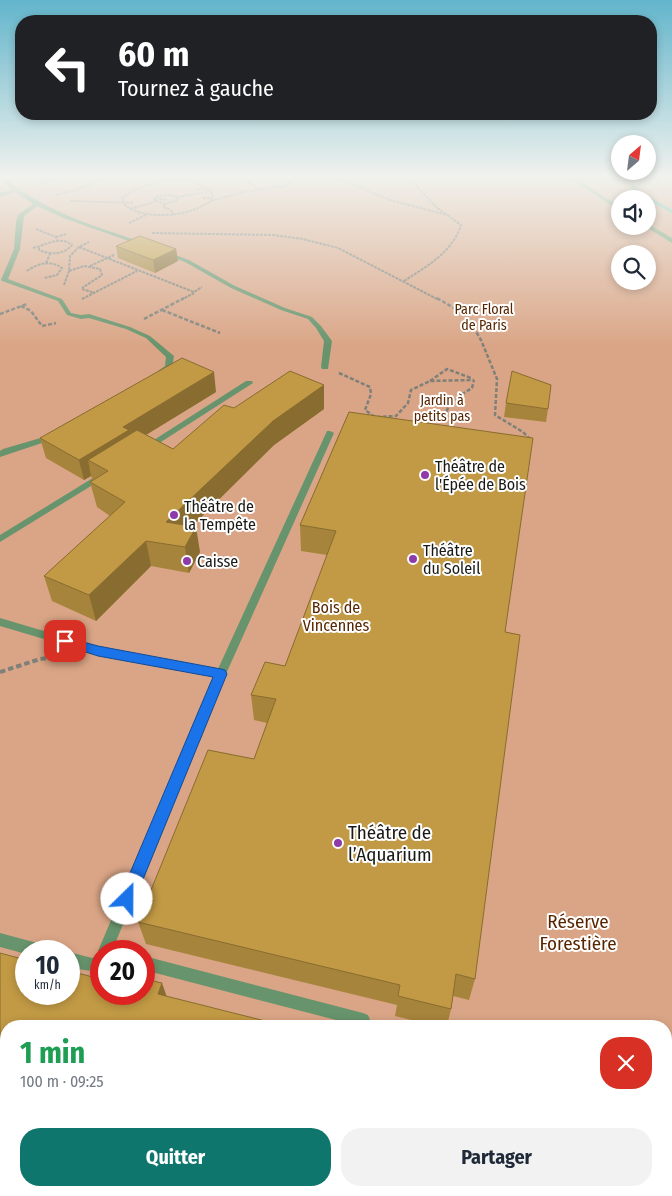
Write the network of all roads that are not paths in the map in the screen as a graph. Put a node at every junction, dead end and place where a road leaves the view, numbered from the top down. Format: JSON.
{"nodes":[{"id":1,"x":18,"y":234,"type":"edge"},
{"id":2,"x":113,"y":234,"type":"edge"},
{"id":3,"x":660,"y":234,"type":"edge"},
{"id":4,"x":672,"y":242,"type":"edge"},
{"id":5,"x":153,"y":248,"type":"edge"},
{"id":6,"x":161,"y":251,"type":"edge"},
{"id":7,"x":325,"y":367,"type":"road end"},
{"id":8,"x":154,"y":378,"type":"edge"},
{"id":9,"x":249,"y":383,"type":"dead end"},
{"id":10,"x":330,"y":433,"type":"dead end"},
{"id":11,"x":62,"y":434,"type":"edge"},
{"id":12,"x":141,"y":451,"type":"edge"},
{"id":13,"x":0,"y":454,"type":"edge"},
{"id":14,"x":108,"y":472,"type":"edge"},
{"id":15,"x":0,"y":539,"type":"edge"},
{"id":16,"x":0,"y":622,"type":"edge"},
{"id":17,"x":221,"y":674,"type":"junction"},
{"id":18,"x":0,"y":940,"type":"edge"},
{"id":19,"x":110,"y":940,"type":"edge"},
{"id":20,"x":15,"y":944,"type":"edge"},
{"id":21,"x":155,"y":966,"type":"edge"},
{"id":22,"x":363,"y":1020,"type":"dead end"}],
"edges":[{"from":1,"to":8,"type":"lane"},
{"from":2,"to":5,"type":"lane"},
{"from":3,"to":4,"type":"lane"},
{"from":6,"to":7,"type":"lane"},
{"from":9,"to":12,"type":"lane"},
{"from":10,"to":17,"type":"lane"},
{"from":11,"to":13,"type":"lane"},
{"from":14,"to":15,"type":"lane"},
{"from":16,"to":17,"type":"lane"},
{"from":17,"to":19,"type":"lane"},
{"from":18,"to":20,"type":"lane"},
{"from":21,"to":22,"type":"lane"}]}
